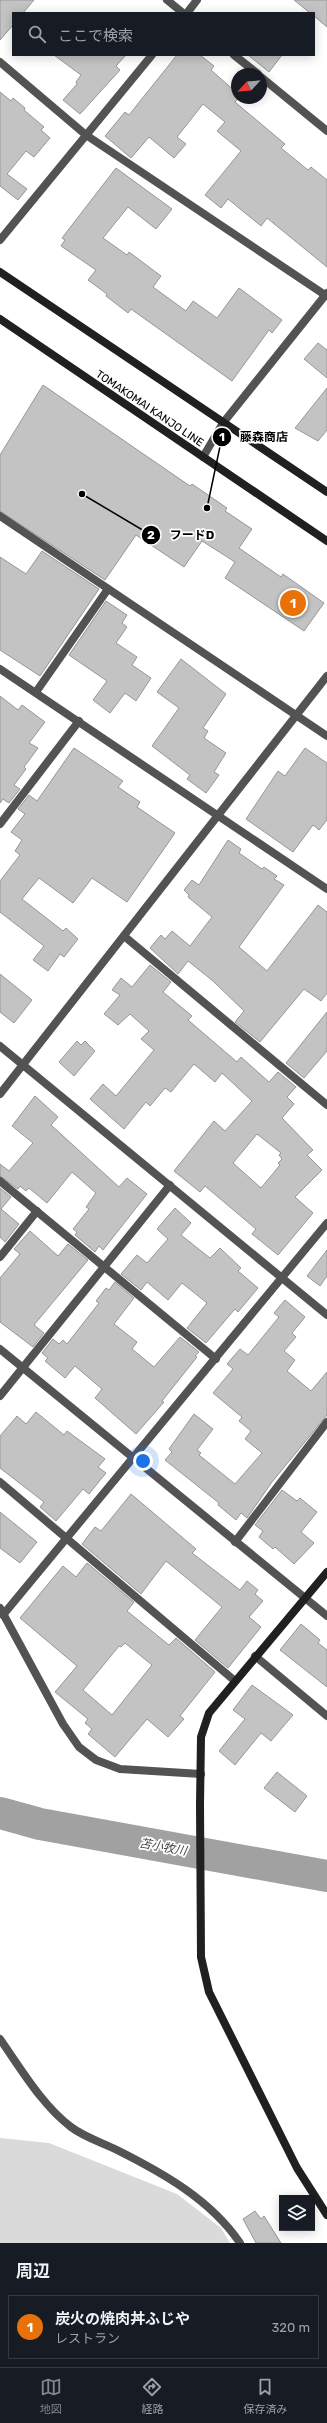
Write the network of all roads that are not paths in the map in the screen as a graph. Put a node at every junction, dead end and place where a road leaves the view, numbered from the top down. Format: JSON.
{"nodes":[{"id":1,"x":167,"y":0,"type":"edge"},
{"id":2,"x":197,"y":0,"type":"edge"},
{"id":3,"x":182,"y":12,"type":"edge"},
{"id":4,"x":188,"y":12,"type":"edge"},
{"id":5,"x":151,"y":56,"type":"edge"},
{"id":6,"x":235,"y":56,"type":"edge"},
{"id":7,"x":0,"y":62,"type":"edge"},
{"id":8,"x":250,"y":68,"type":"edge"},
{"id":9,"x":267,"y":82,"type":"edge"},
{"id":10,"x":327,"y":130,"type":"edge"},
{"id":11,"x":86,"y":135,"type":"junction"},
{"id":12,"x":0,"y":240,"type":"edge"},
{"id":13,"x":0,"y":272,"type":"edge"},
{"id":14,"x":326,"y":294,"type":"edge"},
{"id":15,"x":0,"y":319,"type":"edge"},
{"id":16,"x":223,"y":423,"type":"junction"},
{"id":17,"x":203,"y":457,"type":"junction"},
{"id":18,"x":327,"y":492,"type":"edge"},
{"id":19,"x":0,"y":516,"type":"edge"},
{"id":20,"x":327,"y":541,"type":"edge"},
{"id":21,"x":108,"y":589,"type":"junction"},
{"id":22,"x":0,"y":669,"type":"edge"},
{"id":23,"x":327,"y":676,"type":"edge"},
{"id":24,"x":36,"y":692,"type":"junction"},
{"id":25,"x":296,"y":716,"type":"junction"},
{"id":26,"x":79,"y":721,"type":"junction"},
{"id":27,"x":327,"y":736,"type":"edge"},
{"id":28,"x":220,"y":816,"type":"junction"},
{"id":29,"x":0,"y":824,"type":"edge"},
{"id":30,"x":327,"y":889,"type":"edge"},
{"id":31,"x":124,"y":936,"type":"junction"},
{"id":32,"x":0,"y":1046,"type":"edge"},
{"id":33,"x":23,"y":1065,"type":"junction"},
{"id":34,"x":0,"y":1094,"type":"edge"},
{"id":35,"x":327,"y":1105,"type":"edge"},
{"id":36,"x":0,"y":1181,"type":"edge"},
{"id":37,"x":170,"y":1185,"type":"junction"},
{"id":38,"x":37,"y":1211,"type":"junction"},
{"id":39,"x":327,"y":1223,"type":"edge"},
{"id":40,"x":0,"y":1257,"type":"edge"},
{"id":41,"x":105,"y":1268,"type":"junction"},
{"id":42,"x":282,"y":1277,"type":"junction"},
{"id":43,"x":327,"y":1315,"type":"edge"},
{"id":44,"x":0,"y":1349,"type":"edge"},
{"id":45,"x":216,"y":1359,"type":"junction"},
{"id":46,"x":23,"y":1368,"type":"junction"},
{"id":47,"x":0,"y":1396,"type":"edge"},
{"id":48,"x":327,"y":1422,"type":"edge"},
{"id":49,"x":133,"y":1459,"type":"junction"},
{"id":50,"x":0,"y":1482,"type":"edge"},
{"id":51,"x":67,"y":1540,"type":"junction"},
{"id":52,"x":235,"y":1542,"type":"junction"},
{"id":53,"x":327,"y":1572,"type":"edge"},
{"id":54,"x":305,"y":1598,"type":"junction"},
{"id":55,"x":2,"y":1612,"type":"edge"},
{"id":56,"x":327,"y":1616,"type":"edge"},
{"id":57,"x":255,"y":1656,"type":"junction"},
{"id":58,"x":235,"y":1681,"type":"junction"},
{"id":59,"x":327,"y":1716,"type":"edge"},
{"id":60,"x":201,"y":1774,"type":"junction"},
{"id":61,"x":0,"y":2040,"type":"edge"},
{"id":62,"x":327,"y":2215,"type":"edge"},
{"id":63,"x":240,"y":2243,"type":"edge"}],
"edges":[{"from":1,"to":3,"type":"street"},
{"from":2,"to":4,"type":"street"},
{"from":5,"to":11,"type":"street"},
{"from":6,"to":8,"type":"street"},
{"from":7,"to":11,"type":"street"},
{"from":9,"to":10,"type":"street"},
{"from":11,"to":12,"type":"street"},
{"from":11,"to":14,"type":"street"},
{"from":13,"to":16,"type":"main road"},
{"from":14,"to":16,"type":"street"},
{"from":15,"to":17,"type":"main road","name":"TOMAKOMAI KANJO LINE"},
{"from":16,"to":17,"type":"street"},
{"from":16,"to":18,"type":"main road"},
{"from":17,"to":20,"type":"main road","name":"TOMAKOMAI KANJO LINE"},
{"from":19,"to":21,"type":"street"},
{"from":21,"to":24,"type":"street"},
{"from":21,"to":25,"type":"street"},
{"from":22,"to":24,"type":"street"},
{"from":23,"to":25,"type":"street"},
{"from":24,"to":26,"type":"street"},
{"from":25,"to":27,"type":"street"},
{"from":25,"to":28,"type":"street"},
{"from":26,"to":28,"type":"street"},
{"from":26,"to":29,"type":"street"},
{"from":28,"to":30,"type":"street"},
{"from":28,"to":31,"type":"street"},
{"from":31,"to":33,"type":"street"},
{"from":31,"to":35,"type":"street"},
{"from":32,"to":33,"type":"street"},
{"from":33,"to":34,"type":"street"},
{"from":33,"to":37,"type":"street"},
{"from":36,"to":38,"type":"street"},
{"from":37,"to":41,"type":"street"},
{"from":37,"to":42,"type":"street"},
{"from":38,"to":40,"type":"street"},
{"from":38,"to":41,"type":"street"},
{"from":39,"to":42,"type":"street"},
{"from":41,"to":45,"type":"street"},
{"from":41,"to":46,"type":"street"},
{"from":42,"to":43,"type":"street"},
{"from":42,"to":45,"type":"street"},
{"from":44,"to":46,"type":"street"},
{"from":45,"to":49,"type":"street"},
{"from":46,"to":47,"type":"street"},
{"from":46,"to":49,"type":"street"},
{"from":48,"to":52,"type":"street"},
{"from":49,"to":51,"type":"street"},
{"from":49,"to":52,"type":"street"},
{"from":50,"to":51,"type":"street"},
{"from":51,"to":55,"type":"street"},
{"from":51,"to":58,"type":"street"},
{"from":52,"to":54,"type":"street"},
{"from":53,"to":54,"type":"main road"},
{"from":54,"to":56,"type":"street"},
{"from":54,"to":57,"type":"main road"},
{"from":55,"to":60,"type":"street"},
{"from":57,"to":58,"type":"main road"},
{"from":57,"to":59,"type":"street"},
{"from":58,"to":60,"type":"main road"},
{"from":60,"to":62,"type":"main road"},
{"from":61,"to":63,"type":"street"}]}
